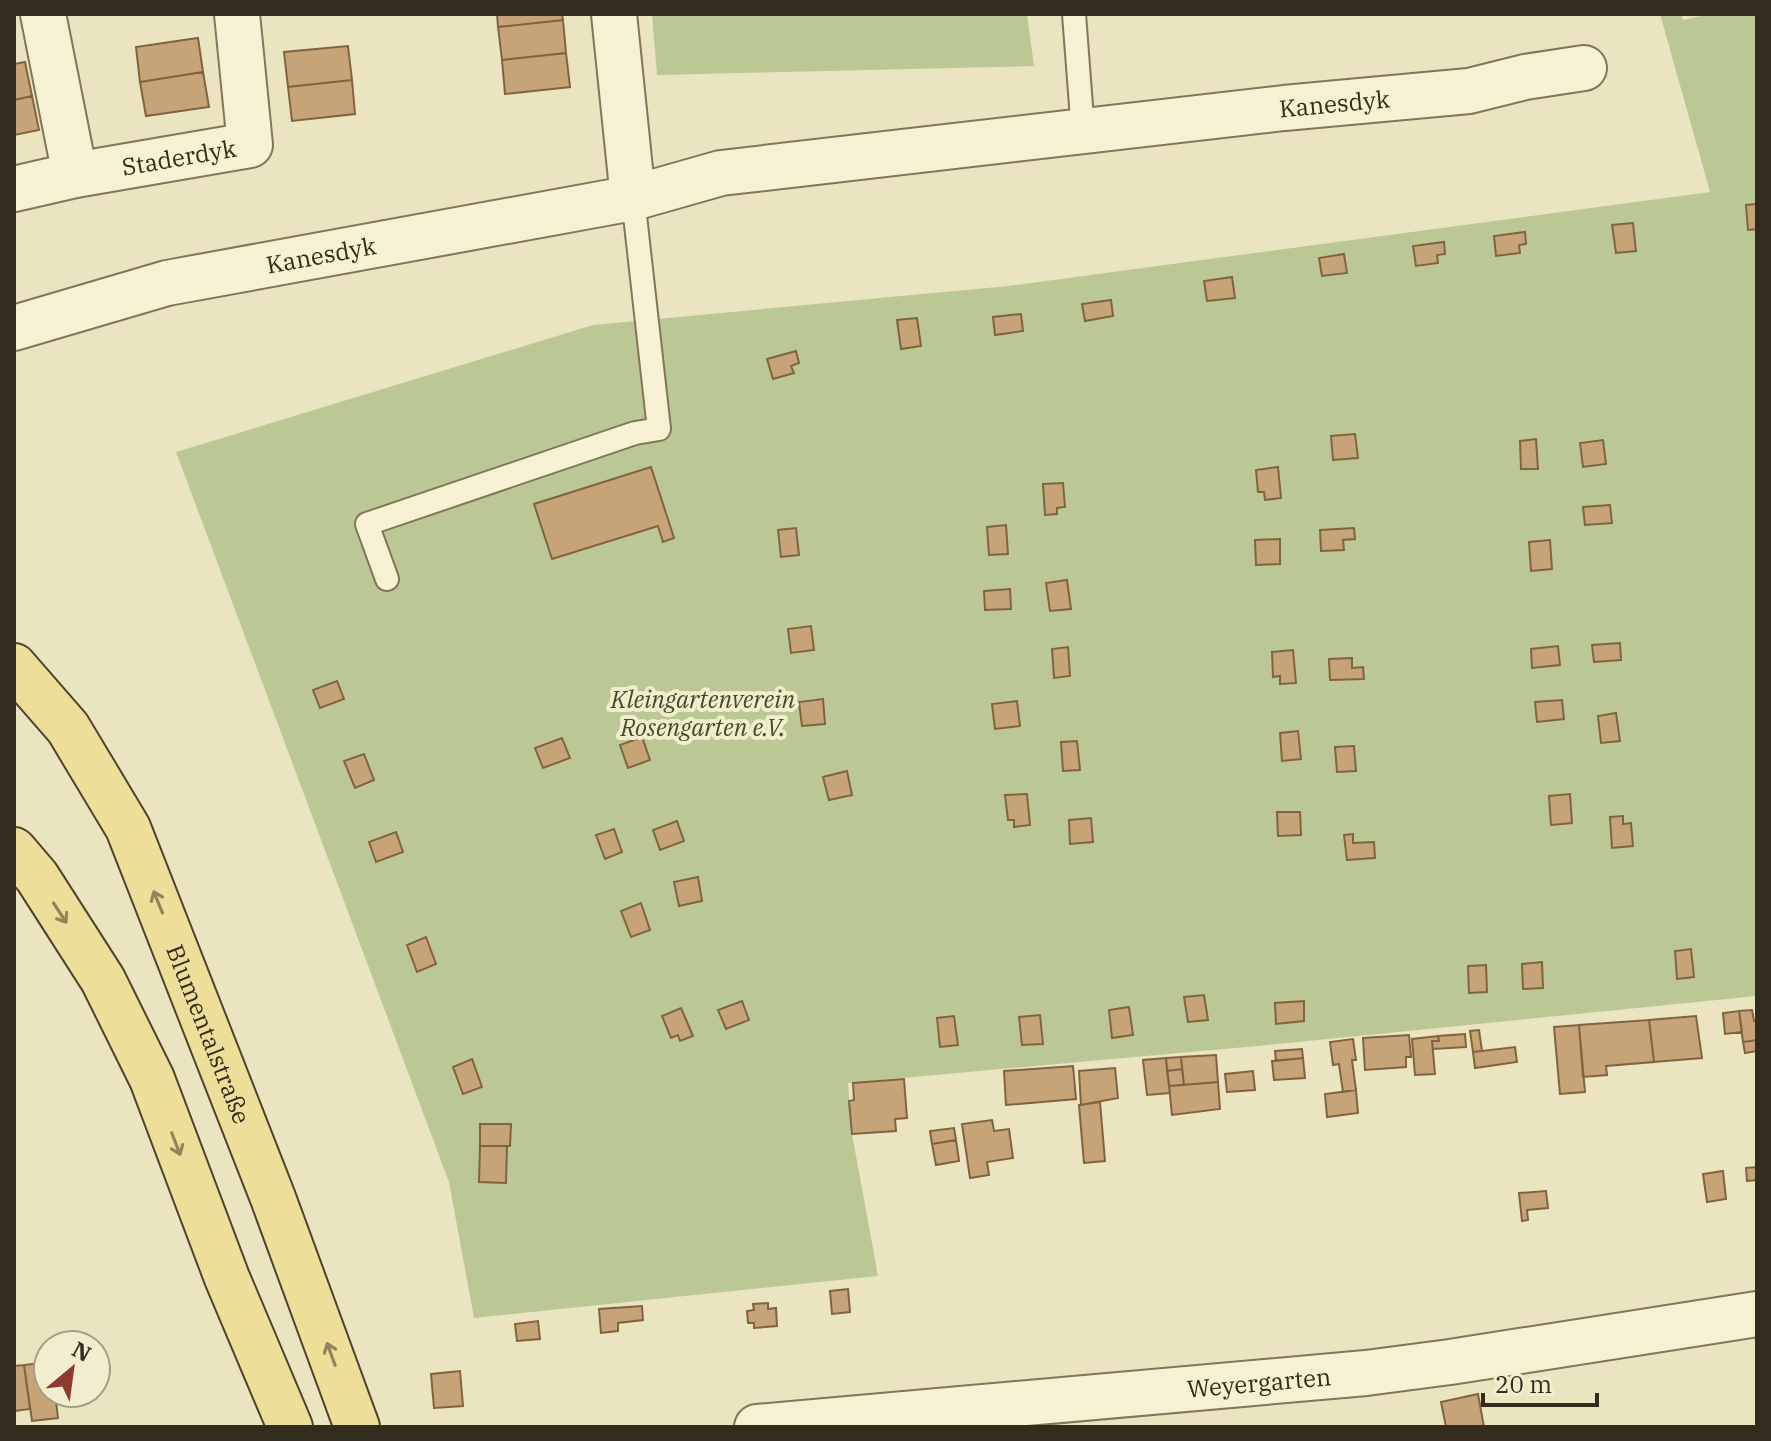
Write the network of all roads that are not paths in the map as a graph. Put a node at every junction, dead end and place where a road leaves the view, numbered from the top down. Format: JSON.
{"nodes":[{"id":1,"x":43,"y":14,"type":"edge"},
{"id":2,"x":237,"y":14,"type":"edge"},
{"id":3,"x":614,"y":14,"type":"edge"},
{"id":4,"x":1074,"y":14,"type":"edge"},
{"id":5,"x":1584,"y":68,"type":"dead end"},
{"id":6,"x":1083,"y":132,"type":"junction"},
{"id":7,"x":75,"y":175,"type":"junction"},
{"id":8,"x":14,"y":189,"type":"edge"},
{"id":9,"x":633,"y":198,"type":"junction"},
{"id":10,"x":14,"y":328,"type":"edge"},
{"id":11,"x":387,"y":579,"type":"dead end"},
{"id":12,"x":14,"y":666,"type":"edge"},
{"id":13,"x":14,"y":850,"type":"edge"},
{"id":14,"x":1757,"y":1314,"type":"edge"},
{"id":15,"x":290,"y":1427,"type":"edge"},
{"id":16,"x":357,"y":1427,"type":"edge"},
{"id":17,"x":757,"y":1427,"type":"edge"}],
"edges":[{"from":1,"to":7,"type":"street"},
{"from":2,"to":7,"type":"street","name":"Staderdyk"},
{"from":3,"to":9,"type":"street"},
{"from":4,"to":6,"type":"lane"},
{"from":5,"to":6,"type":"street","name":"Kanesdyk"},
{"from":6,"to":9,"type":"street","name":"Kanesdyk"},
{"from":7,"to":8,"type":"street","name":"Staderdyk"},
{"from":9,"to":10,"type":"street","name":"Kanesdyk"},
{"from":9,"to":11,"type":"lane"},
{"from":16,"to":12,"type":"main road","name":"Blumentalstraße","one_way":true},
{"from":13,"to":15,"type":"main road","one_way":true},
{"from":14,"to":17,"type":"street","name":"Weyergarten"}]}
